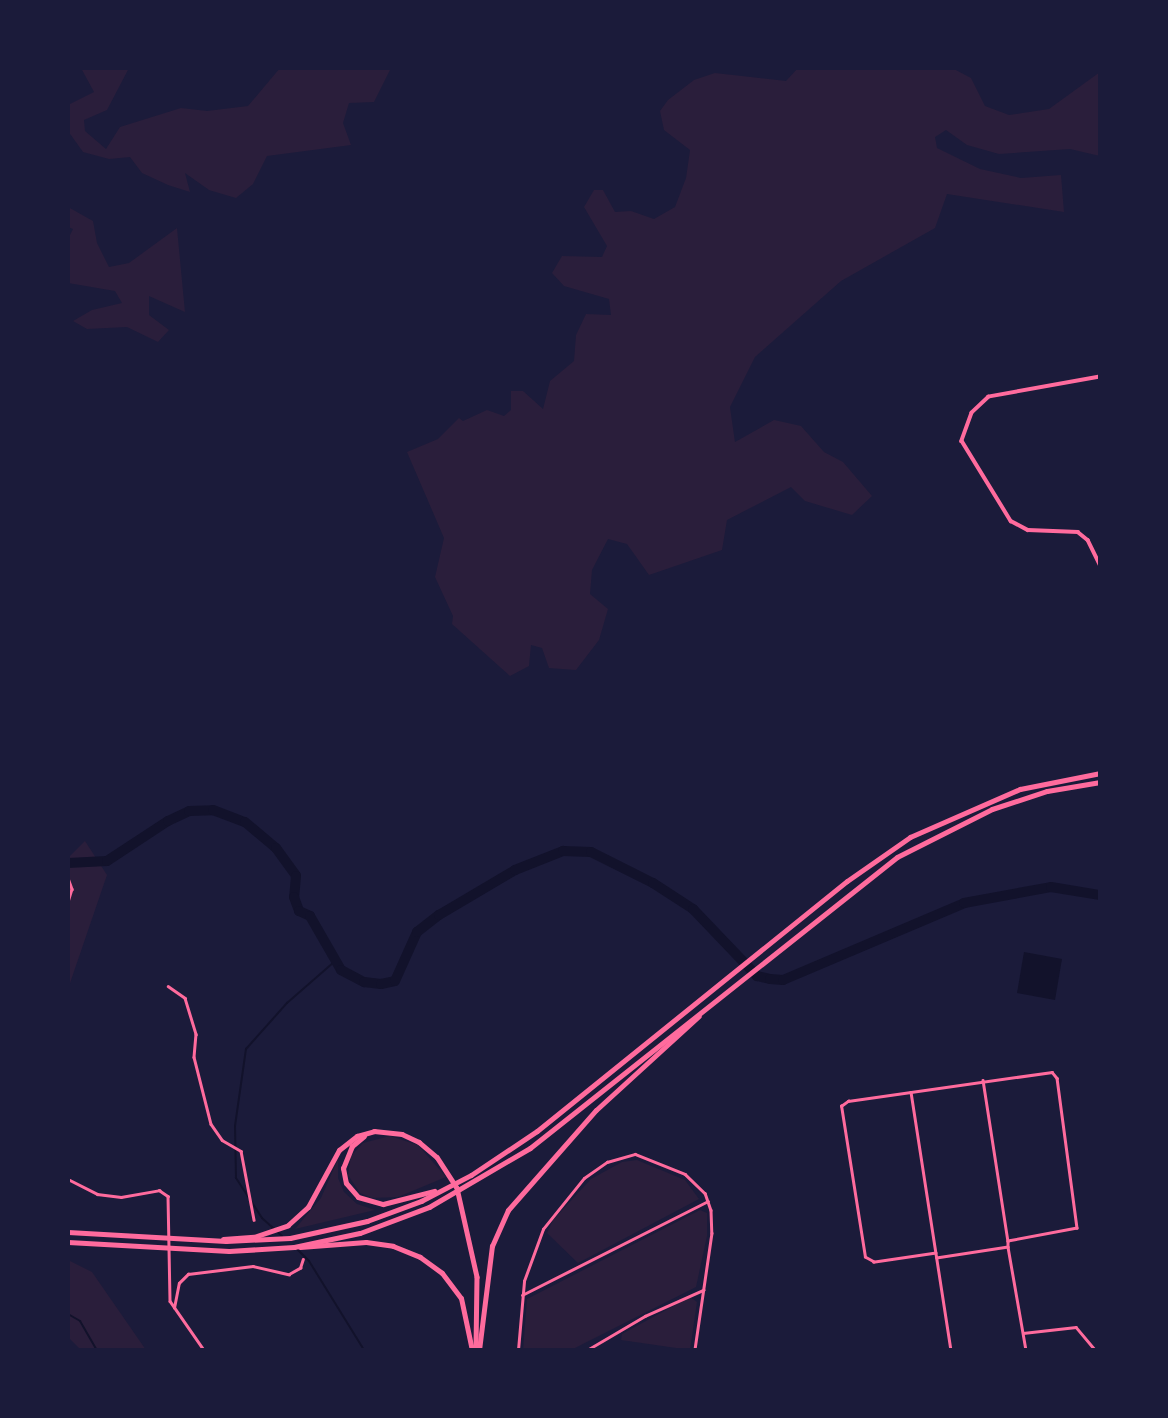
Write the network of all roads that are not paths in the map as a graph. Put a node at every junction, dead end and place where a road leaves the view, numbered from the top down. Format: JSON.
{"nodes":[{"id":1,"x":1100,"y":377,"type":"edge"},
{"id":2,"x":1100,"y":565,"type":"edge"},
{"id":3,"x":1100,"y":773,"type":"edge"},
{"id":4,"x":1100,"y":782,"type":"edge"},
{"id":5,"x":68,"y":878,"type":"edge"},
{"id":6,"x":68,"y":902,"type":"edge"},
{"id":7,"x":168,"y":985,"type":"dead end"},
{"id":8,"x":661,"y":1046,"type":"junction"},
{"id":9,"x":983,"y":1080,"type":"junction"},
{"id":10,"x":911,"y":1092,"type":"junction"},
{"id":11,"x":374,"y":1131,"type":"junction"},
{"id":12,"x":68,"y":1179,"type":"edge"},
{"id":13,"x":441,"y":1191,"type":"junction"},
{"id":14,"x":708,"y":1200,"type":"junction"},
{"id":15,"x":254,"y":1220,"type":"dead end"},
{"id":16,"x":68,"y":1232,"type":"edge"},
{"id":17,"x":216,"y":1241,"type":"junction"},
{"id":18,"x":1008,"y":1241,"type":"junction"},
{"id":19,"x":68,"y":1242,"type":"edge"},
{"id":20,"x":294,"y":1247,"type":"junction"},
{"id":21,"x":1008,"y":1247,"type":"junction"},
{"id":22,"x":937,"y":1256,"type":"junction"},
{"id":23,"x":303,"y":1259,"type":"dead end"},
{"id":24,"x":703,"y":1290,"type":"junction"},
{"id":25,"x":522,"y":1296,"type":"junction"},
{"id":26,"x":174,"y":1308,"type":"junction"},
{"id":27,"x":1023,"y":1333,"type":"junction"},
{"id":28,"x":204,"y":1350,"type":"edge"},
{"id":29,"x":476,"y":1350,"type":"edge"},
{"id":30,"x":518,"y":1350,"type":"edge"},
{"id":31,"x":587,"y":1350,"type":"edge"},
{"id":32,"x":599,"y":1350,"type":"edge"},
{"id":33,"x":646,"y":1350,"type":"edge"},
{"id":34,"x":695,"y":1350,"type":"edge"},
{"id":35,"x":951,"y":1350,"type":"edge"},
{"id":36,"x":1026,"y":1350,"type":"edge"},
{"id":37,"x":1095,"y":1350,"type":"edge"}],
"edges":[{"from":1,"to":2,"type":"street"},
{"from":3,"to":13,"type":"highway"},
{"from":4,"to":8,"type":"highway"},
{"from":5,"to":6,"type":"street"},
{"from":7,"to":15,"type":"street"},
{"from":8,"to":20,"type":"highway"},
{"from":8,"to":29,"type":"highway"},
{"from":9,"to":10,"type":"street"},
{"from":9,"to":18,"type":"street"},
{"from":9,"to":18,"type":"street"},
{"from":10,"to":22,"type":"street"},
{"from":10,"to":22,"type":"street"},
{"from":11,"to":13,"type":"highway"},
{"from":11,"to":17,"type":"highway"},
{"from":11,"to":29,"type":"main road"},
{"from":12,"to":26,"type":"street"},
{"from":13,"to":17,"type":"highway"},
{"from":14,"to":24,"type":"street"},
{"from":14,"to":25,"type":"street"},
{"from":14,"to":25,"type":"street"},
{"from":16,"to":17,"type":"highway"},
{"from":18,"to":21,"type":"street"},
{"from":19,"to":20,"type":"highway"},
{"from":20,"to":29,"type":"highway"},
{"from":21,"to":22,"type":"street"},
{"from":21,"to":27,"type":"street"},
{"from":22,"to":35,"type":"street"},
{"from":23,"to":26,"type":"street"},
{"from":24,"to":31,"type":"street"},
{"from":24,"to":34,"type":"street"},
{"from":25,"to":30,"type":"street"},
{"from":26,"to":28,"type":"street"},
{"from":27,"to":36,"type":"street"},
{"from":27,"to":37,"type":"street"},
{"from":32,"to":33,"type":"street"}]}
